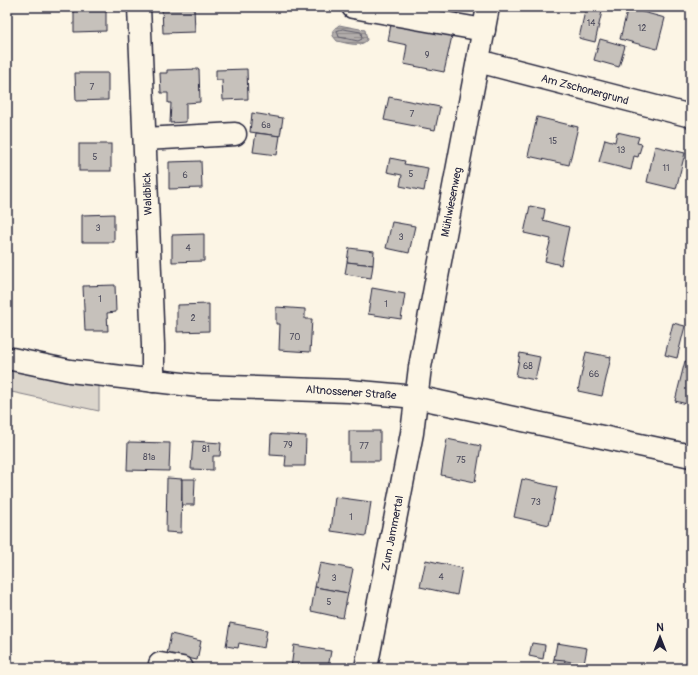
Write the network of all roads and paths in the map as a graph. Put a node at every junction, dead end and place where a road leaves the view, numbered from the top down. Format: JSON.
{"nodes":[{"id":1,"x":139,"y":7,"type":"edge"},
{"id":2,"x":353,"y":7,"type":"edge"},
{"id":3,"x":488,"y":7,"type":"edge"},
{"id":4,"x":484,"y":30,"type":"junction"},
{"id":5,"x":478,"y":60,"type":"junction"},
{"id":6,"x":691,"y":116,"type":"edge"},
{"id":7,"x":235,"y":134,"type":"dead end"},
{"id":8,"x":145,"y":139,"type":"junction"},
{"id":9,"x":7,"y":358,"type":"edge"},
{"id":10,"x":152,"y":381,"type":"junction"},
{"id":11,"x":416,"y":397,"type":"junction"},
{"id":12,"x":691,"y":456,"type":"edge"},
{"id":13,"x":160,"y":664,"type":"dead end"},
{"id":14,"x":182,"y":668,"type":"edge"},
{"id":15,"x":366,"y":668,"type":"edge"}],
"edges":[{"from":1,"to":8,"type":"street","name":"Waldblick"},
{"from":2,"to":4,"type":"street"},
{"from":3,"to":4,"type":"street","name":"Mühlwiesenweg"},
{"from":4,"to":5,"type":"street","name":"Mühlwiesenweg"},
{"from":5,"to":6,"type":"street","name":"Am Zschonergrund"},
{"from":5,"to":11,"type":"street","name":"Mühlwiesenweg"},
{"from":7,"to":8,"type":"street"},
{"from":8,"to":10,"type":"street","name":"Waldblick"},
{"from":9,"to":10,"type":"street","name":"Altnossener Straße"},
{"from":10,"to":11,"type":"street","name":"Altnossener Straße"},
{"from":11,"to":12,"type":"street","name":"Altnossener Straße"},
{"from":11,"to":15,"type":"street","name":"Zum Jammertal"},
{"from":13,"to":14,"type":"street"}]}
